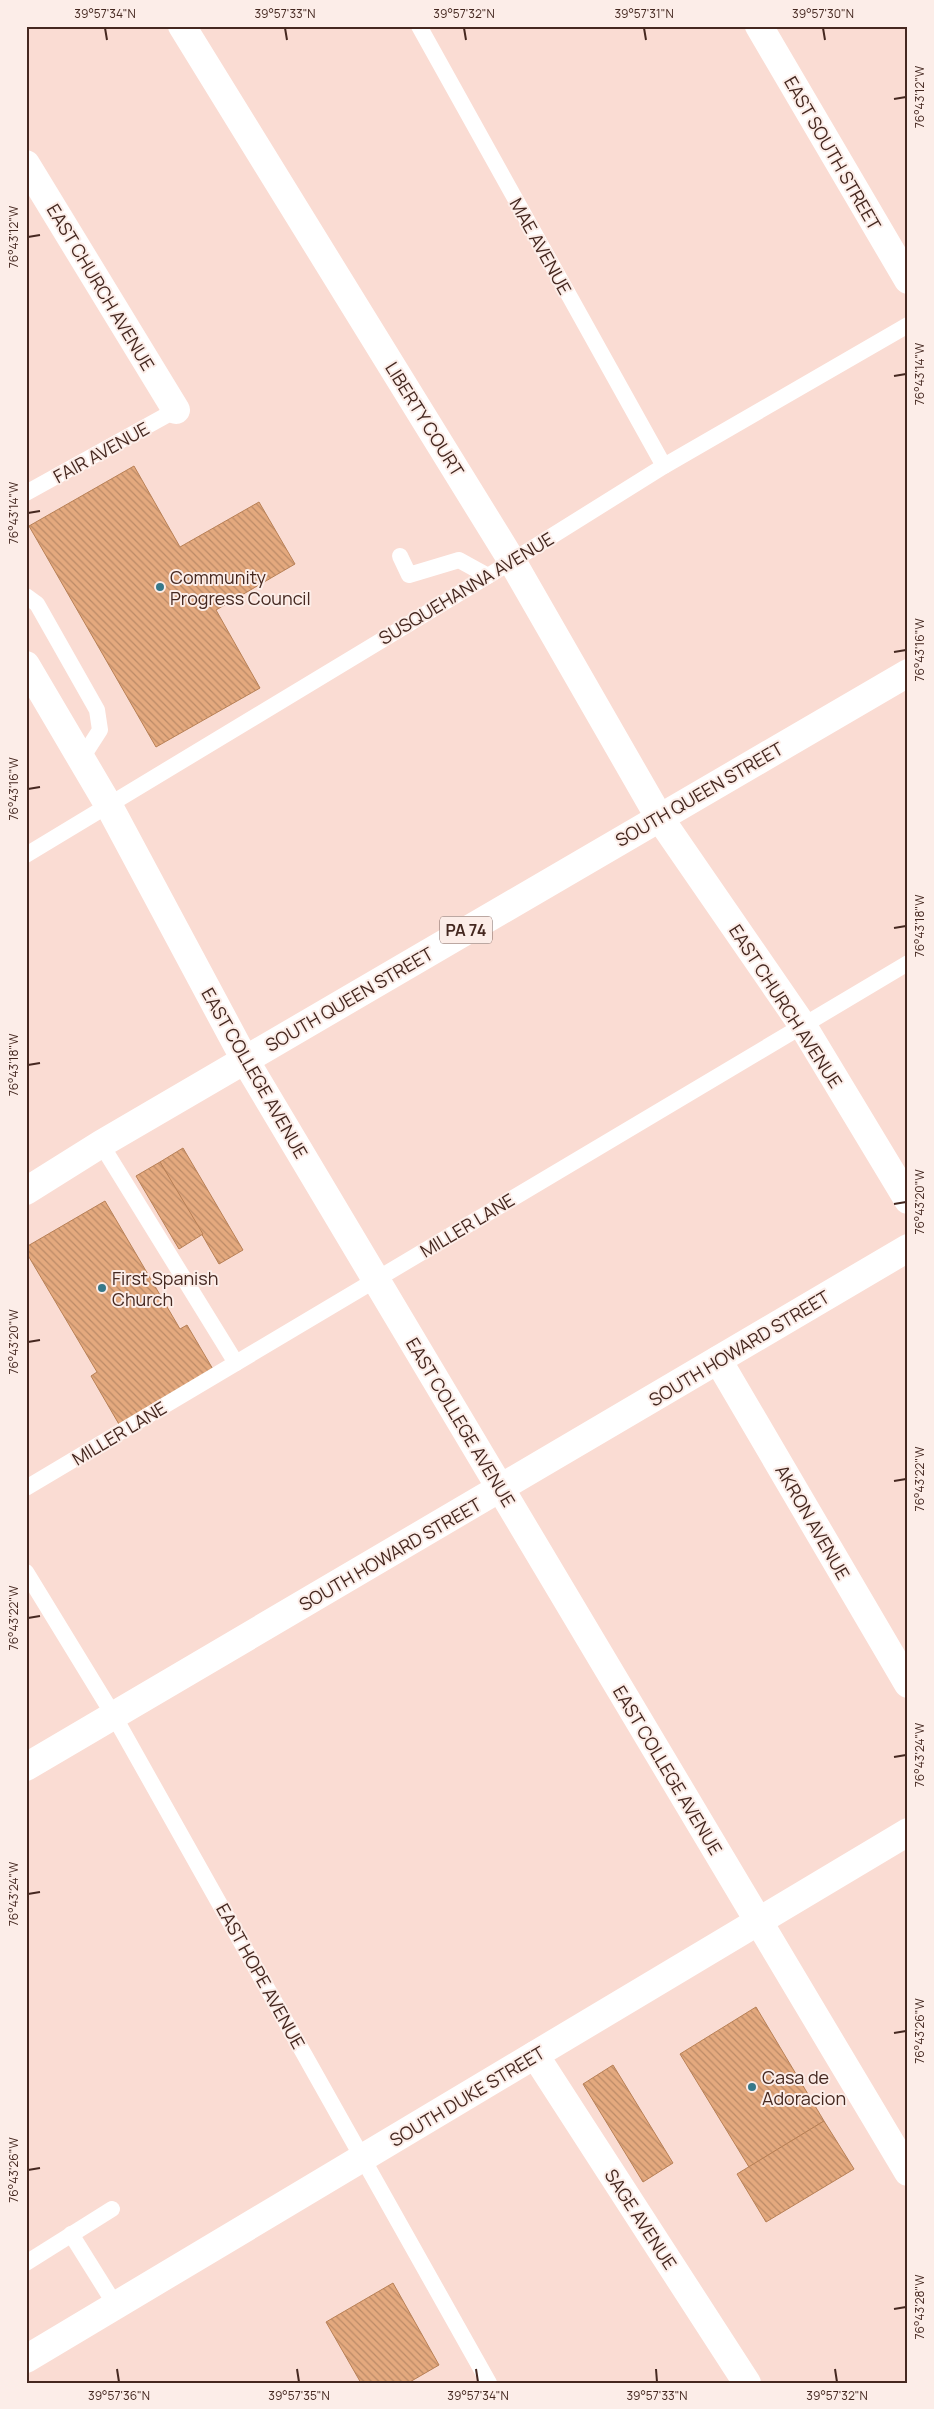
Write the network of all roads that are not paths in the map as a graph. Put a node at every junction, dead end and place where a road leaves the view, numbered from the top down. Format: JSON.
{"nodes":[{"id":1,"x":182,"y":26,"type":"edge"},
{"id":2,"x":419,"y":26,"type":"edge"},
{"id":3,"x":759,"y":26,"type":"edge"},
{"id":4,"x":26,"y":164,"type":"edge"},
{"id":5,"x":908,"y":280,"type":"edge"},
{"id":6,"x":908,"y":325,"type":"edge"},
{"id":7,"x":176,"y":410,"type":"joint"},
{"id":8,"x":664,"y":466,"type":"junction"},
{"id":9,"x":26,"y":493,"type":"edge"},
{"id":10,"x":400,"y":556,"type":"dead end"},
{"id":11,"x":512,"y":561,"type":"junction"},
{"id":12,"x":488,"y":576,"type":"junction"},
{"id":13,"x":26,"y":596,"type":"edge"},
{"id":14,"x":26,"y":665,"type":"edge"},
{"id":15,"x":908,"y":673,"type":"edge"},
{"id":16,"x":82,"y":758,"type":"junction"},
{"id":17,"x":109,"y":806,"type":"junction"},
{"id":18,"x":659,"y":817,"type":"junction"},
{"id":19,"x":26,"y":855,"type":"edge"},
{"id":20,"x":908,"y":963,"type":"edge"},
{"id":21,"x":802,"y":1026,"type":"junction"},
{"id":22,"x":245,"y":1060,"type":"junction"},
{"id":23,"x":101,"y":1144,"type":"junction"},
{"id":24,"x":26,"y":1191,"type":"edge"},
{"id":25,"x":908,"y":1200,"type":"edge"},
{"id":26,"x":908,"y":1248,"type":"edge"},
{"id":27,"x":376,"y":1279,"type":"junction"},
{"id":28,"x":718,"y":1360,"type":"junction"},
{"id":29,"x":236,"y":1363,"type":"junction"},
{"id":30,"x":26,"y":1488,"type":"edge"},
{"id":31,"x":500,"y":1488,"type":"junction"},
{"id":32,"x":26,"y":1572,"type":"edge"},
{"id":33,"x":908,"y":1684,"type":"edge"},
{"id":34,"x":114,"y":1716,"type":"junction"},
{"id":35,"x":26,"y":1767,"type":"edge"},
{"id":36,"x":908,"y":1832,"type":"edge"},
{"id":37,"x":758,"y":1921,"type":"junction"},
{"id":38,"x":535,"y":2055,"type":"junction"},
{"id":39,"x":364,"y":2158,"type":"junction"},
{"id":40,"x":908,"y":2172,"type":"edge"},
{"id":41,"x":112,"y":2209,"type":"dead end"},
{"id":42,"x":71,"y":2234,"type":"junction"},
{"id":43,"x":26,"y":2263,"type":"edge"},
{"id":44,"x":116,"y":2306,"type":"junction"},
{"id":45,"x":26,"y":2359,"type":"edge"},
{"id":46,"x":489,"y":2383,"type":"edge"},
{"id":47,"x":746,"y":2383,"type":"edge"}],
"edges":[{"from":1,"to":11,"type":"street","name":"LIBERTY COURT"},
{"from":2,"to":8,"type":"lane","name":"MAE AVENUE"},
{"from":3,"to":5,"type":"street","name":"EAST SOUTH STREET"},
{"from":4,"to":7,"type":"street","name":"EAST CHURCH AVENUE"},
{"from":6,"to":8,"type":"lane","name":"SUSQUEHANNA AVENUE"},
{"from":7,"to":9,"type":"lane","name":"FAIR AVENUE"},
{"from":8,"to":11,"type":"lane","name":"SUSQUEHANNA AVENUE"},
{"from":10,"to":12,"type":"lane"},
{"from":11,"to":12,"type":"lane","name":"SUSQUEHANNA AVENUE"},
{"from":11,"to":18,"type":"street","name":"LIBERTY COURT"},
{"from":12,"to":17,"type":"lane","name":"SUSQUEHANNA AVENUE"},
{"from":13,"to":16,"type":"lane"},
{"from":14,"to":16,"type":"street","name":"EAST COLLEGE AVENUE"},
{"from":15,"to":18,"type":"street","name":"SOUTH QUEEN STREET","number":"PA 74"},
{"from":16,"to":17,"type":"street","name":"EAST COLLEGE AVENUE"},
{"from":17,"to":19,"type":"lane","name":"SUSQUEHANNA AVENUE"},
{"from":17,"to":22,"type":"street","name":"EAST COLLEGE AVENUE"},
{"from":18,"to":21,"type":"street","name":"EAST CHURCH AVENUE"},
{"from":18,"to":22,"type":"street","name":"SOUTH QUEEN STREET","number":"PA 74"},
{"from":20,"to":21,"type":"lane","name":"MILLER LANE"},
{"from":21,"to":25,"type":"street","name":"EAST CHURCH AVENUE"},
{"from":21,"to":27,"type":"lane","name":"MILLER LANE"},
{"from":22,"to":23,"type":"street","name":"SOUTH QUEEN STREET","number":"PA 74"},
{"from":22,"to":27,"type":"street","name":"EAST COLLEGE AVENUE"},
{"from":23,"to":24,"type":"street","name":"SOUTH QUEEN STREET","number":"PA 74"},
{"from":23,"to":29,"type":"lane"},
{"from":26,"to":28,"type":"street","name":"SOUTH HOWARD STREET"},
{"from":27,"to":29,"type":"lane","name":"MILLER LANE"},
{"from":27,"to":31,"type":"street","name":"EAST COLLEGE AVENUE"},
{"from":28,"to":31,"type":"street","name":"SOUTH HOWARD STREET"},
{"from":28,"to":33,"type":"street","name":"AKRON AVENUE"},
{"from":29,"to":30,"type":"lane","name":"MILLER LANE"},
{"from":31,"to":34,"type":"street","name":"SOUTH HOWARD STREET"},
{"from":31,"to":37,"type":"street","name":"EAST COLLEGE AVENUE"},
{"from":32,"to":34,"type":"lane","name":"EAST HOPE AVENUE"},
{"from":34,"to":35,"type":"street","name":"SOUTH HOWARD STREET"},
{"from":34,"to":39,"type":"lane","name":"EAST HOPE AVENUE"},
{"from":36,"to":37,"type":"street","name":"SOUTH DUKE STREET"},
{"from":37,"to":38,"type":"street","name":"SOUTH DUKE STREET"},
{"from":37,"to":40,"type":"street","name":"EAST COLLEGE AVENUE"},
{"from":38,"to":39,"type":"street","name":"SOUTH DUKE STREET"},
{"from":38,"to":47,"type":"street","name":"SAGE AVENUE"},
{"from":39,"to":44,"type":"street","name":"SOUTH DUKE STREET"},
{"from":39,"to":46,"type":"lane","name":"EAST HOPE AVENUE"},
{"from":41,"to":42,"type":"lane"},
{"from":42,"to":43,"type":"lane"},
{"from":42,"to":44,"type":"lane"},
{"from":44,"to":45,"type":"street","name":"SOUTH DUKE STREET"}]}
